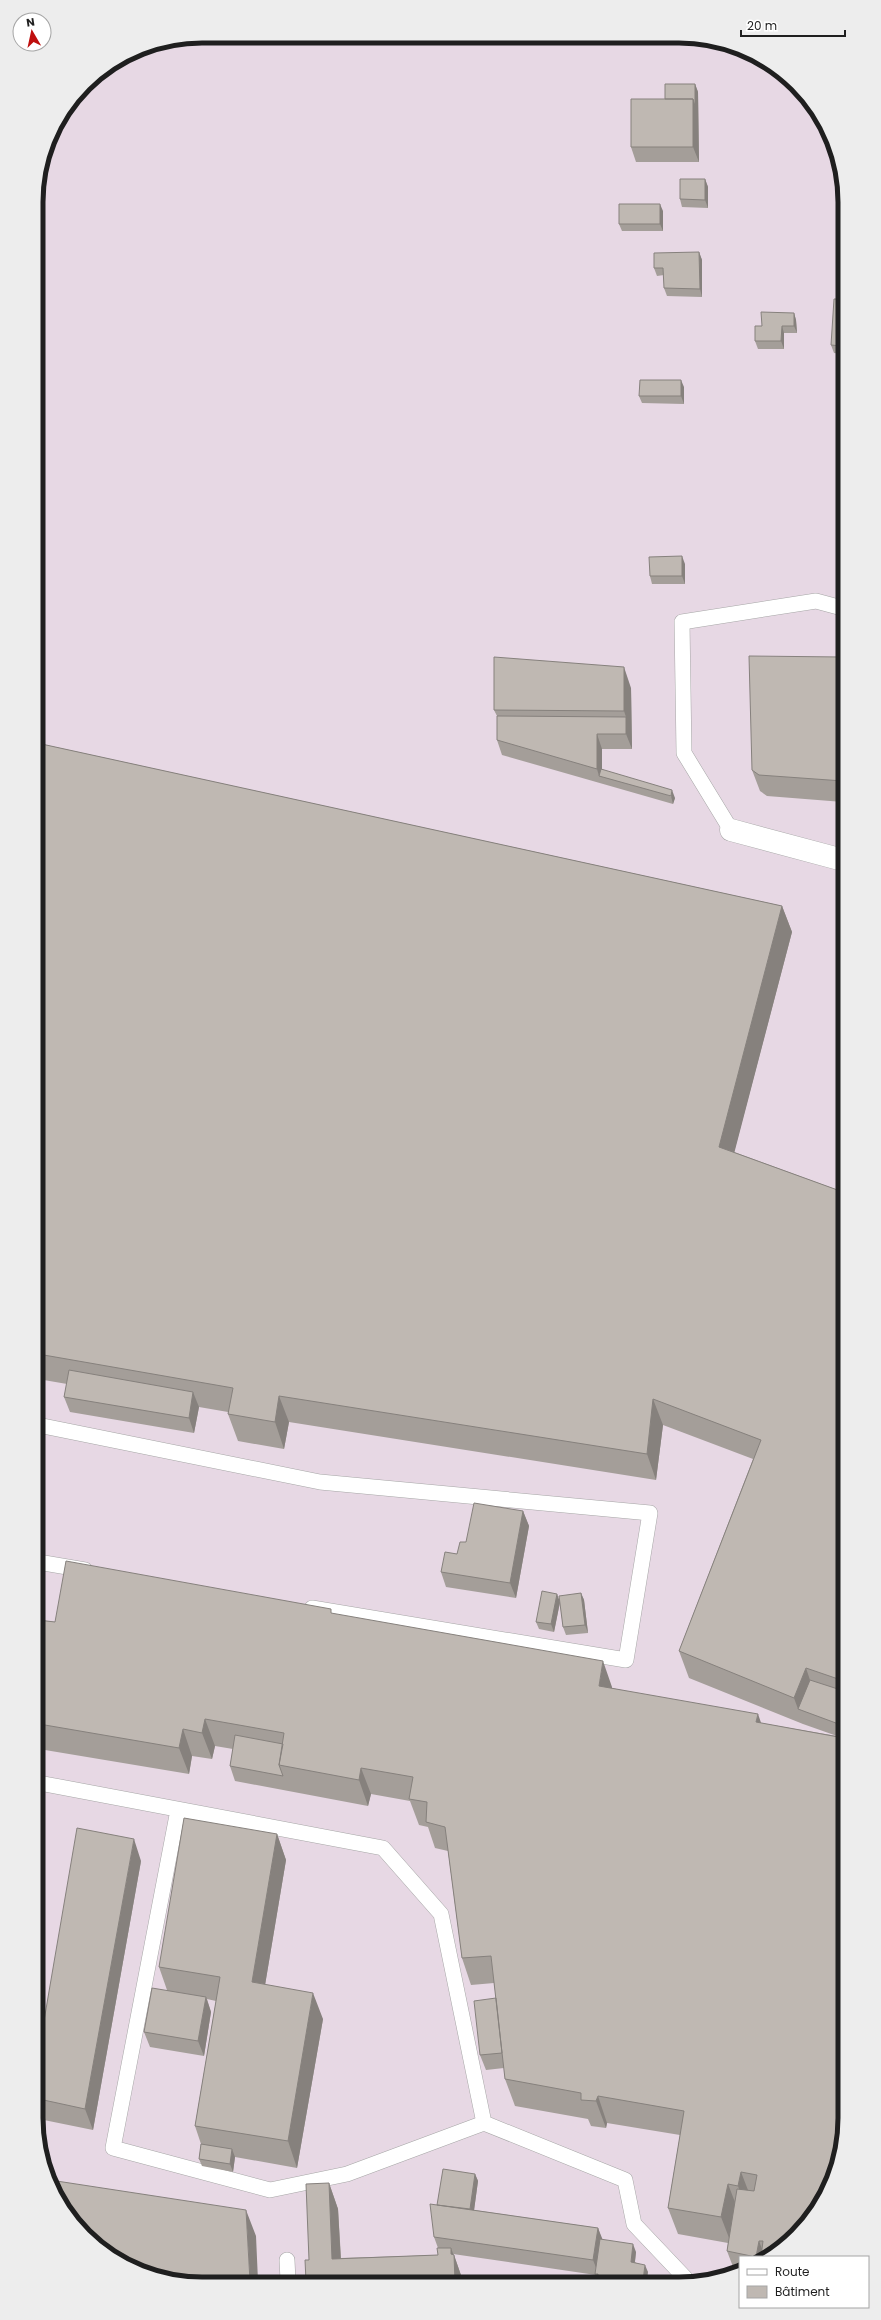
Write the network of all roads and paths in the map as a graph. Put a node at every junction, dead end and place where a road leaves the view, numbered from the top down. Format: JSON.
{"nodes":[{"id":1,"x":838,"y":607,"type":"edge"},
{"id":2,"x":731,"y":830,"type":"joint"},
{"id":3,"x":838,"y":859,"type":"edge"},
{"id":4,"x":43,"y":1426,"type":"edge"},
{"id":5,"x":43,"y":1563,"type":"edge"},
{"id":6,"x":101,"y":1572,"type":"edge"},
{"id":7,"x":297,"y":1605,"type":"edge"},
{"id":8,"x":43,"y":1784,"type":"edge"},
{"id":9,"x":178,"y":1810,"type":"junction"},
{"id":10,"x":484,"y":2123,"type":"junction"},
{"id":11,"x":287,"y":2260,"type":"dead end"},
{"id":12,"x":288,"y":2277,"type":"edge"},
{"id":13,"x":684,"y":2277,"type":"edge"}],
"edges":[{"from":1,"to":2,"type":"lane"},
{"from":2,"to":3,"type":"street"},
{"from":4,"to":7,"type":"lane"},
{"from":5,"to":6,"type":"lane"},
{"from":8,"to":9,"type":"lane"},
{"from":9,"to":10,"type":"lane"},
{"from":9,"to":10,"type":"lane"},
{"from":10,"to":13,"type":"lane"},
{"from":11,"to":12,"type":"lane"}]}
